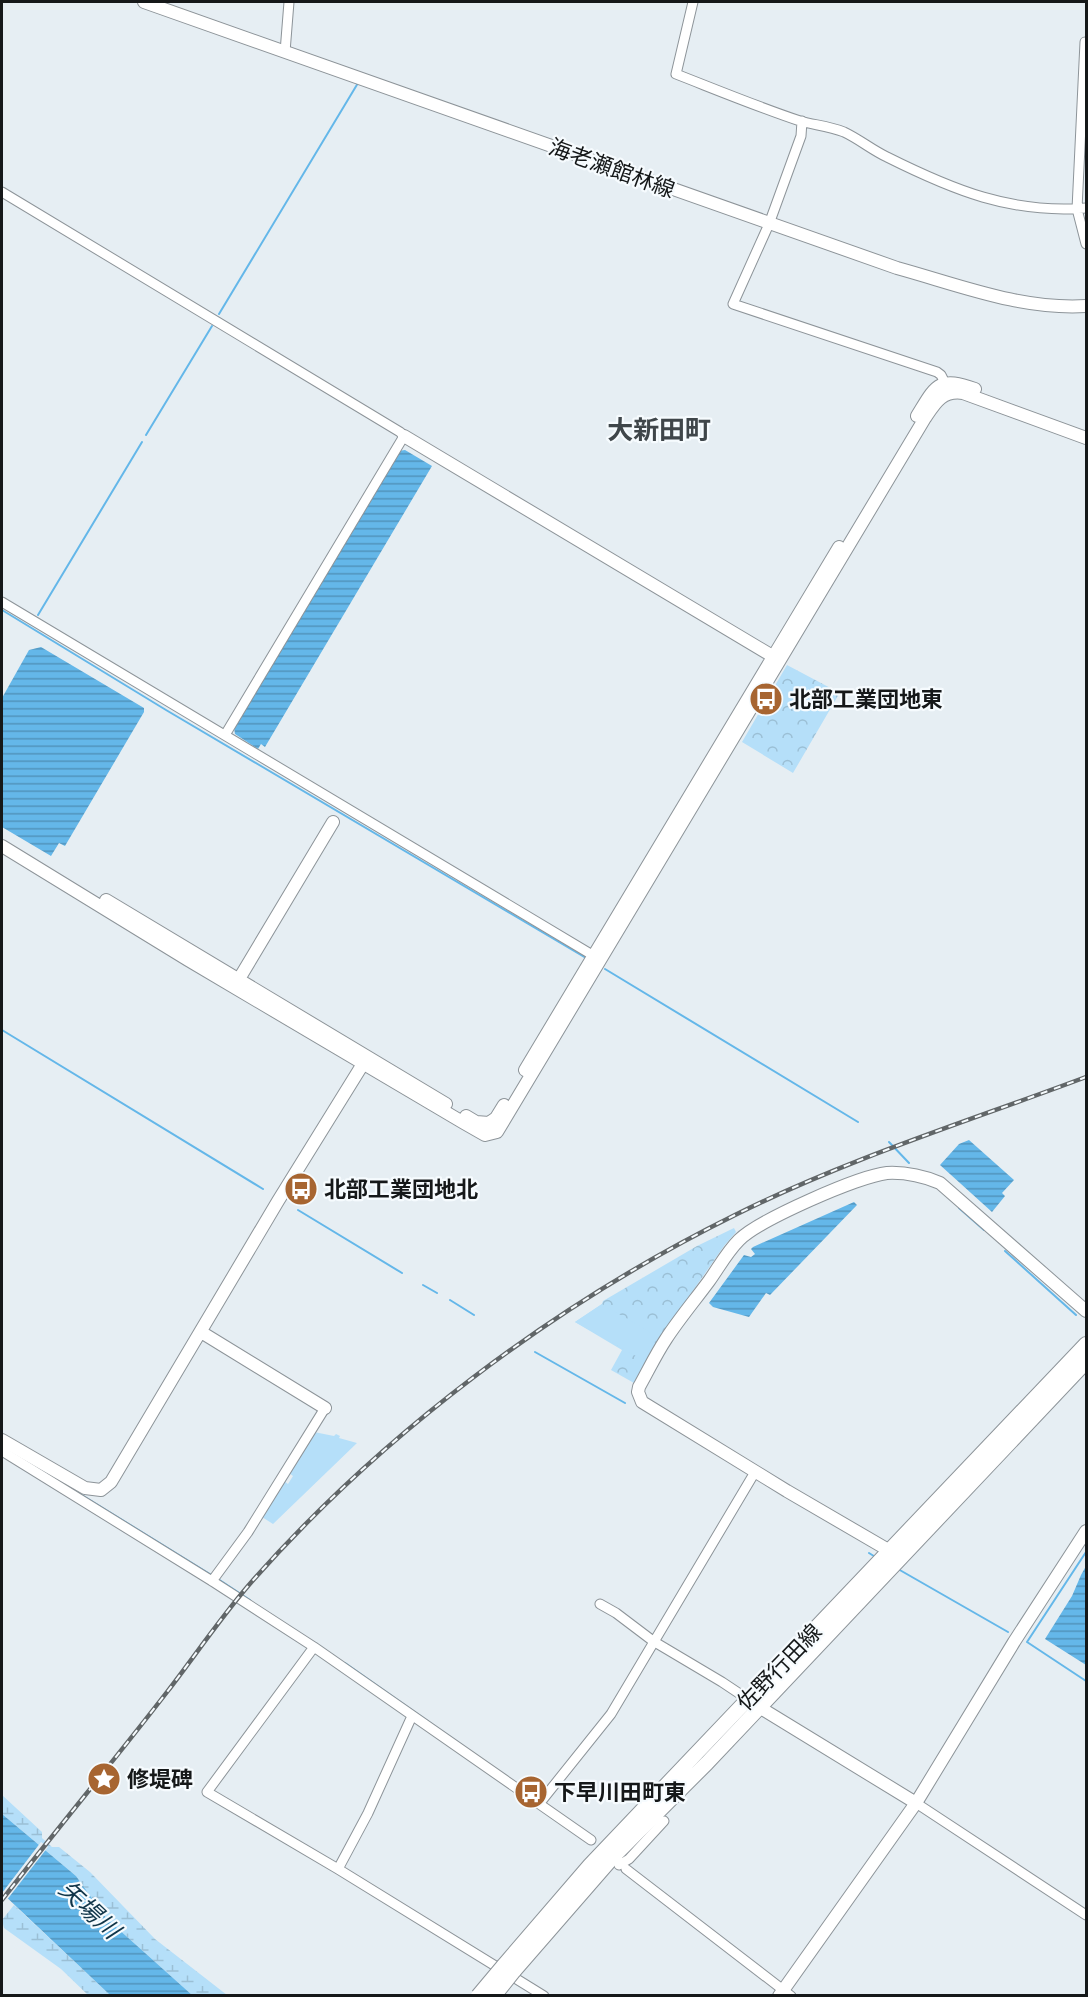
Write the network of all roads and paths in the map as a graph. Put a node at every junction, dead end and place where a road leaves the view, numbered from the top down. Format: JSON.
{"nodes":[{"id":1,"x":144,"y":2,"type":"edge"},
{"id":2,"x":289,"y":2,"type":"edge"},
{"id":3,"x":693,"y":2,"type":"edge"},
{"id":4,"x":166,"y":5,"type":"edge"},
{"id":5,"x":1086,"y":42,"type":"edge"},
{"id":6,"x":285,"y":52,"type":"junction"},
{"id":7,"x":802,"y":121,"type":"junction"},
{"id":8,"x":2,"y":192,"type":"edge"},
{"id":9,"x":1082,"y":209,"type":"edge"},
{"id":10,"x":769,"y":224,"type":"junction"},
{"id":11,"x":1086,"y":244,"type":"edge"},
{"id":12,"x":1086,"y":306,"type":"edge"},
{"id":13,"x":945,"y":383,"type":"junction"},
{"id":14,"x":1086,"y":429,"type":"edge"},
{"id":15,"x":404,"y":436,"type":"junction"},
{"id":16,"x":1086,"y":438,"type":"edge"},
{"id":17,"x":2,"y":602,"type":"edge"},
{"id":18,"x":776,"y":659,"type":"junction"},
{"id":19,"x":225,"y":735,"type":"junction"},
{"id":20,"x":333,"y":822,"type":"dead end"},
{"id":21,"x":2,"y":838,"type":"edge"},
{"id":22,"x":2,"y":846,"type":"edge"},
{"id":23,"x":597,"y":958,"type":"junction"},
{"id":24,"x":237,"y":983,"type":"junction"},
{"id":25,"x":366,"y":1060,"type":"junction"},
{"id":26,"x":1086,"y":1311,"type":"edge"},
{"id":27,"x":201,"y":1332,"type":"junction"},
{"id":28,"x":1086,"y":1344,"type":"edge"},
{"id":29,"x":1086,"y":1362,"type":"edge"},
{"id":30,"x":325,"y":1408,"type":"joint"},
{"id":31,"x":2,"y":1440,"type":"edge"},
{"id":32,"x":2,"y":1451,"type":"edge"},
{"id":33,"x":755,"y":1472,"type":"junction"},
{"id":34,"x":101,"y":1490,"type":"junction"},
{"id":35,"x":97,"y":1508,"type":"junction"},
{"id":36,"x":1086,"y":1531,"type":"edge"},
{"id":37,"x":890,"y":1551,"type":"junction"},
{"id":38,"x":212,"y":1581,"type":"junction"},
{"id":39,"x":600,"y":1604,"type":"dead end"},
{"id":40,"x":653,"y":1641,"type":"junction"},
{"id":41,"x":314,"y":1647,"type":"junction"},
{"id":42,"x":753,"y":1703,"type":"junction"},
{"id":43,"x":412,"y":1716,"type":"junction"},
{"id":44,"x":916,"y":1803,"type":"junction"},
{"id":45,"x":539,"y":1804,"type":"junction"},
{"id":46,"x":664,"y":1821,"type":"dead end"},
{"id":47,"x":591,"y":1840,"type":"dead end"},
{"id":48,"x":622,"y":1862,"type":"junction"},
{"id":49,"x":338,"y":1869,"type":"junction"},
{"id":50,"x":1086,"y":1915,"type":"edge"},
{"id":51,"x":509,"y":1968,"type":"junction"},
{"id":52,"x":785,"y":1994,"type":"edge"},
{"id":53,"x":478,"y":1995,"type":"edge"},
{"id":54,"x":494,"y":1995,"type":"edge"},
{"id":55,"x":544,"y":1995,"type":"edge"}],
"edges":[{"from":1,"to":4,"type":"street","name":"海老瀬館林線"},
{"from":2,"to":6,"type":"street"},
{"from":3,"to":7,"type":"street"},
{"from":4,"to":6,"type":"street","name":"海老瀬館林線"},
{"from":5,"to":9,"type":"street"},
{"from":6,"to":10,"type":"street","name":"海老瀬館林線"},
{"from":7,"to":9,"type":"street"},
{"from":7,"to":10,"type":"street"},
{"from":8,"to":15,"type":"street"},
{"from":9,"to":11,"type":"street"},
{"from":10,"to":12,"type":"street","name":"海老瀬館林線"},
{"from":10,"to":13,"type":"street"},
{"from":13,"to":14,"type":"street"},
{"from":13,"to":18,"type":"street"},
{"from":15,"to":18,"type":"street"},
{"from":15,"to":19,"type":"street"},
{"from":16,"to":18,"type":"street"},
{"from":17,"to":19,"type":"street"},
{"from":18,"to":23,"type":"street"},
{"from":19,"to":23,"type":"street"},
{"from":20,"to":24,"type":"street"},
{"from":21,"to":24,"type":"street"},
{"from":22,"to":24,"type":"street"},
{"from":23,"to":25,"type":"street"},
{"from":24,"to":25,"type":"street"},
{"from":25,"to":27,"type":"street"},
{"from":26,"to":33,"type":"street"},
{"from":27,"to":30,"type":"street"},
{"from":27,"to":34,"type":"street"},
{"from":28,"to":37,"type":"main road","name":"佐野行田線"},
{"from":29,"to":42,"type":"main road","name":"佐野行田線"},
{"from":30,"to":38,"type":"street"},
{"from":31,"to":34,"type":"street"},
{"from":32,"to":35,"type":"street"},
{"from":33,"to":37,"type":"street"},
{"from":33,"to":40,"type":"street"},
{"from":34,"to":35,"type":"street"},
{"from":35,"to":38,"type":"street"},
{"from":36,"to":44,"type":"street"},
{"from":37,"to":42,"type":"main road","name":"佐野行田線"},
{"from":38,"to":41,"type":"street"},
{"from":39,"to":40,"type":"street"},
{"from":40,"to":42,"type":"street"},
{"from":40,"to":45,"type":"street"},
{"from":41,"to":43,"type":"street"},
{"from":41,"to":49,"type":"street"},
{"from":42,"to":44,"type":"street"},
{"from":42,"to":48,"type":"main road","name":"佐野行田線"},
{"from":42,"to":51,"type":"main road","name":"佐野行田線"},
{"from":43,"to":45,"type":"street"},
{"from":43,"to":49,"type":"street"},
{"from":44,"to":50,"type":"street"},
{"from":44,"to":52,"type":"street"},
{"from":45,"to":47,"type":"street"},
{"from":46,"to":48,"type":"street"},
{"from":48,"to":51,"type":"main road","name":"佐野行田線"},
{"from":48,"to":52,"type":"street"},
{"from":49,"to":55,"type":"street"},
{"from":51,"to":53,"type":"main road","name":"佐野行田線","bridge":true},
{"from":51,"to":54,"type":"main road","name":"佐野行田線","bridge":true}]}
